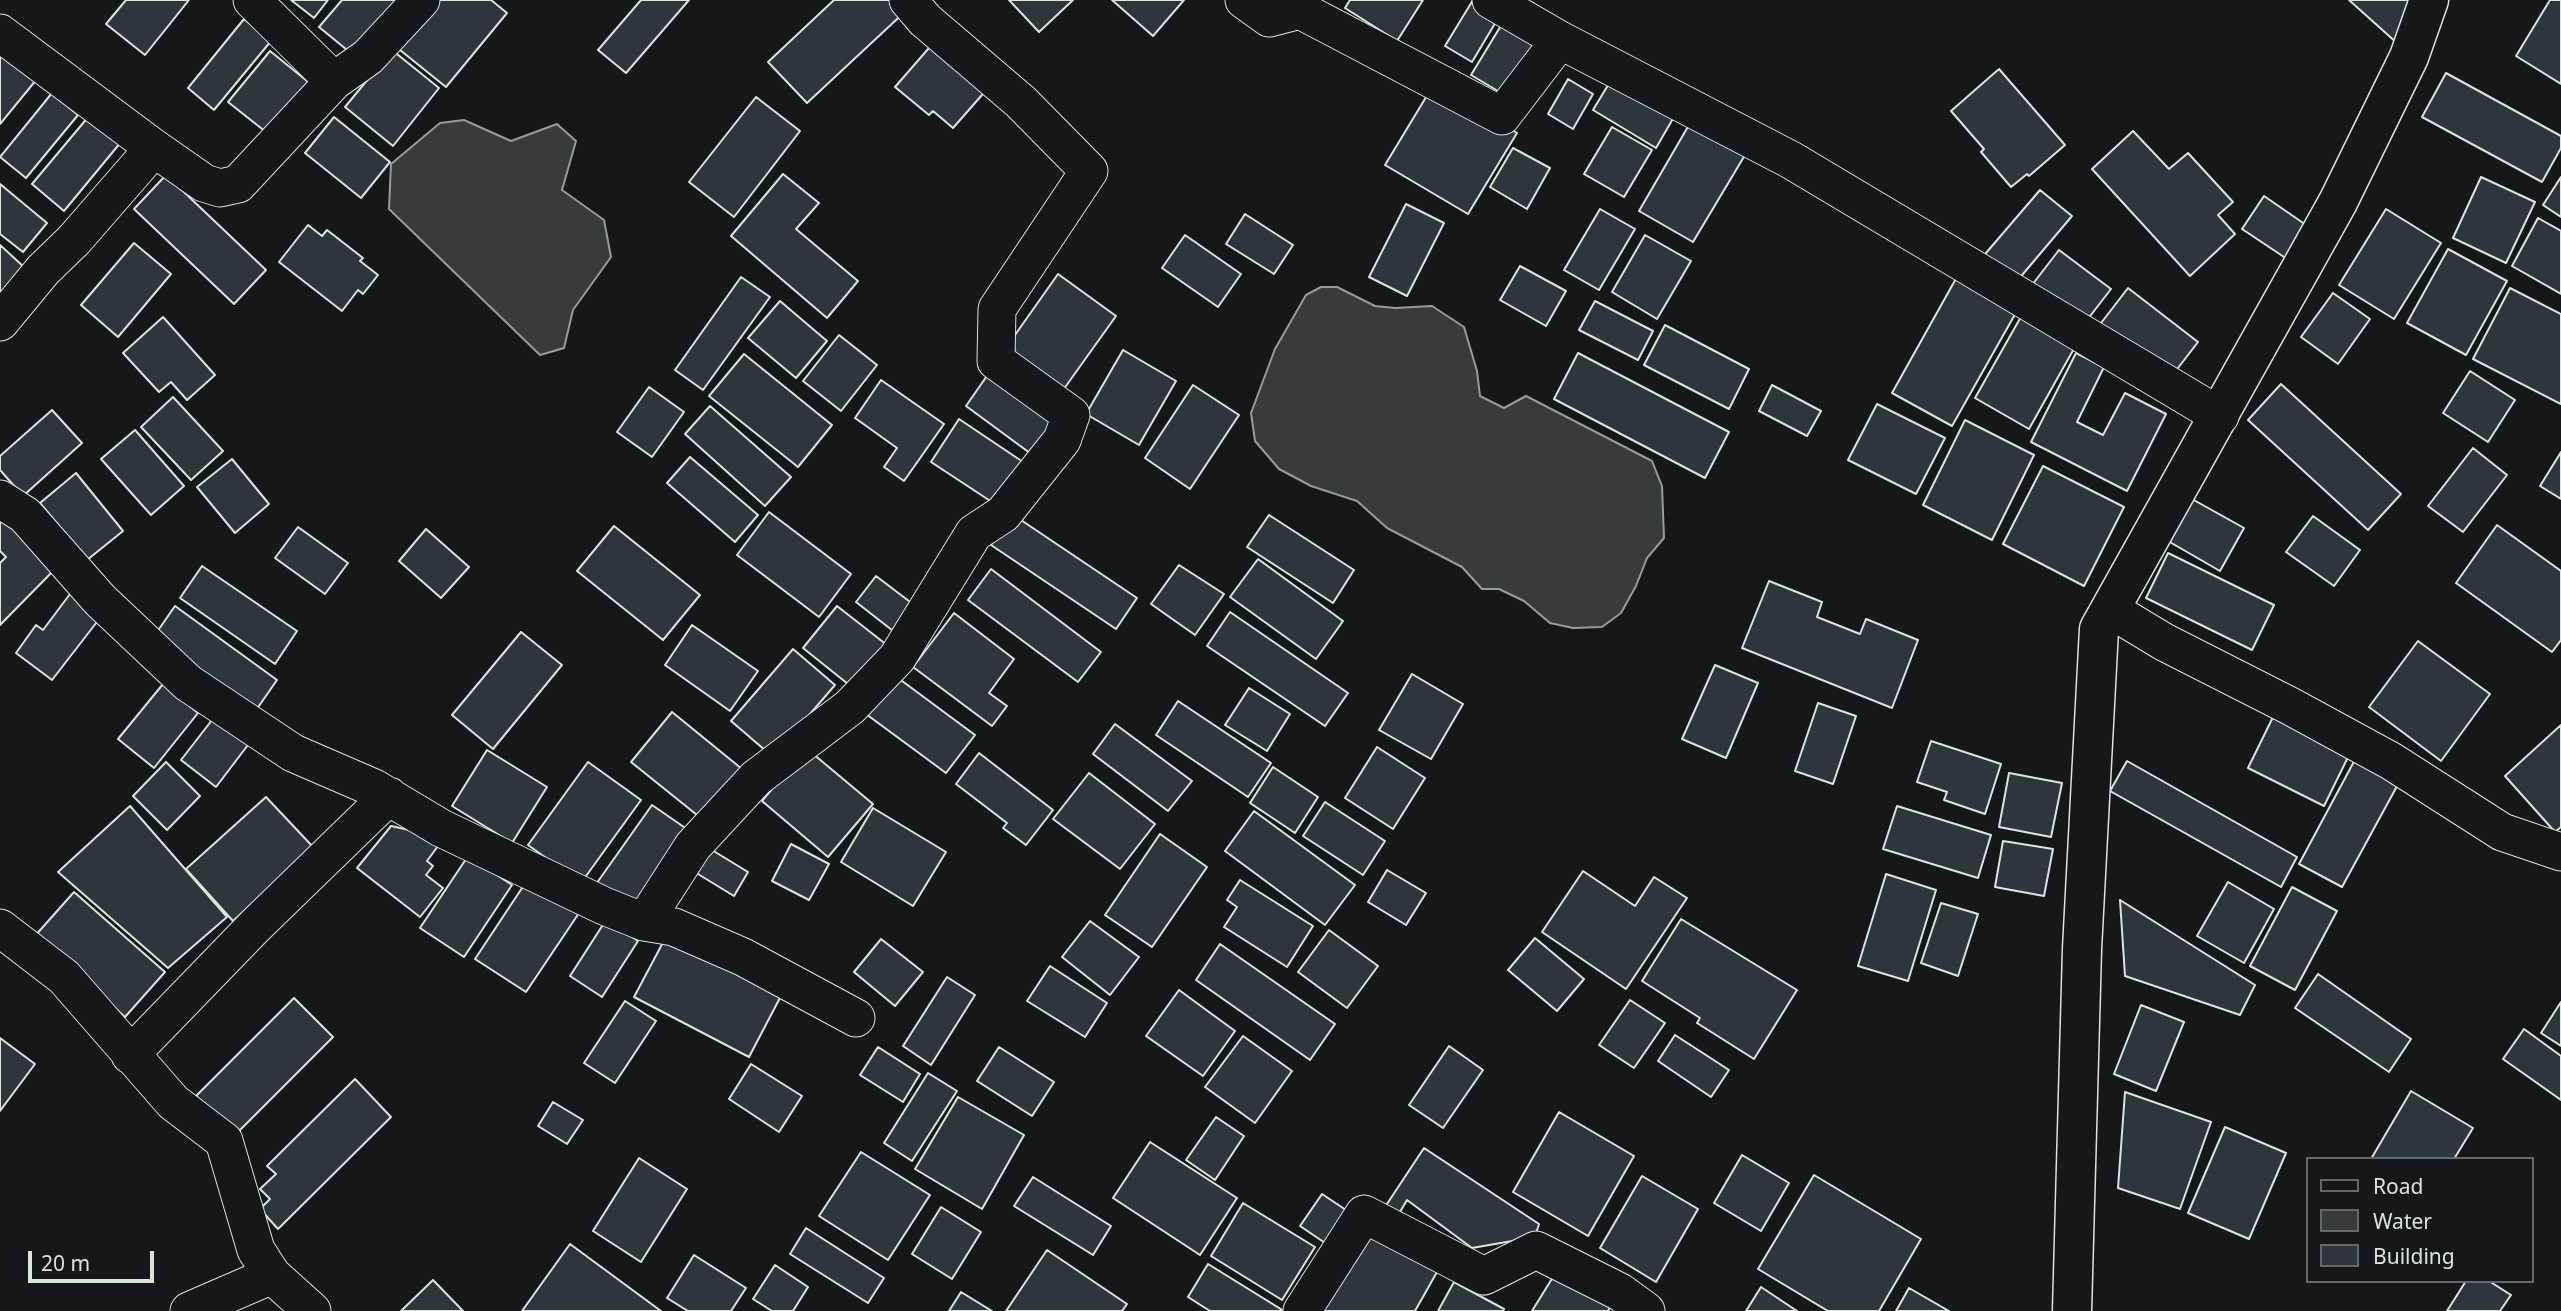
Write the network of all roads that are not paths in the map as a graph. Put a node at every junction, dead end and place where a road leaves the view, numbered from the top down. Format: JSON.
{"nodes":[{"id":1,"x":252,"y":0,"type":"edge"},
{"id":2,"x":421,"y":0,"type":"edge"},
{"id":3,"x":908,"y":0,"type":"edge"},
{"id":4,"x":1244,"y":0,"type":"edge"},
{"id":5,"x":1491,"y":0,"type":"edge"},
{"id":6,"x":2429,"y":0,"type":"edge"},
{"id":7,"x":0,"y":33,"type":"edge"},
{"id":8,"x":1560,"y":40,"type":"junction"},
{"id":9,"x":334,"y":81,"type":"junction"},
{"id":10,"x":154,"y":148,"type":"junction"},
{"id":11,"x":0,"y":322,"type":"edge"},
{"id":12,"x":2220,"y":416,"type":"junction"},
{"id":13,"x":0,"y":499,"type":"edge"},
{"id":14,"x":2111,"y":610,"type":"junction"},
{"id":15,"x":389,"y":796,"type":"junction"},
{"id":16,"x":2561,"y":852,"type":"edge"},
{"id":17,"x":645,"y":922,"type":"junction"},
{"id":18,"x":0,"y":928,"type":"edge"},
{"id":19,"x":856,"y":1018,"type":"dead end"},
{"id":20,"x":130,"y":1055,"type":"junction"},
{"id":21,"x":272,"y":1275,"type":"junction"},
{"id":22,"x":189,"y":1311,"type":"edge"},
{"id":23,"x":312,"y":1311,"type":"edge"},
{"id":24,"x":1302,"y":1311,"type":"edge"},
{"id":25,"x":1646,"y":1311,"type":"edge"},
{"id":26,"x":2072,"y":1311,"type":"edge"}],
"edges":[{"from":1,"to":9,"type":"street"},
{"from":2,"to":9,"type":"street"},
{"from":3,"to":17,"type":"street"},
{"from":4,"to":8,"type":"street"},
{"from":5,"to":8,"type":"street"},
{"from":6,"to":12,"type":"main road"},
{"from":7,"to":10,"type":"street"},
{"from":8,"to":12,"type":"street"},
{"from":9,"to":10,"type":"street"},
{"from":10,"to":11,"type":"street"},
{"from":12,"to":14,"type":"main road"},
{"from":13,"to":15,"type":"street"},
{"from":14,"to":16,"type":"street"},
{"from":14,"to":26,"type":"main road"},
{"from":15,"to":17,"type":"street"},
{"from":15,"to":20,"type":"street"},
{"from":17,"to":19,"type":"street"},
{"from":18,"to":20,"type":"street"},
{"from":20,"to":21,"type":"street"},
{"from":21,"to":22,"type":"street"},
{"from":21,"to":23,"type":"street"},
{"from":24,"to":25,"type":"street"}]}
